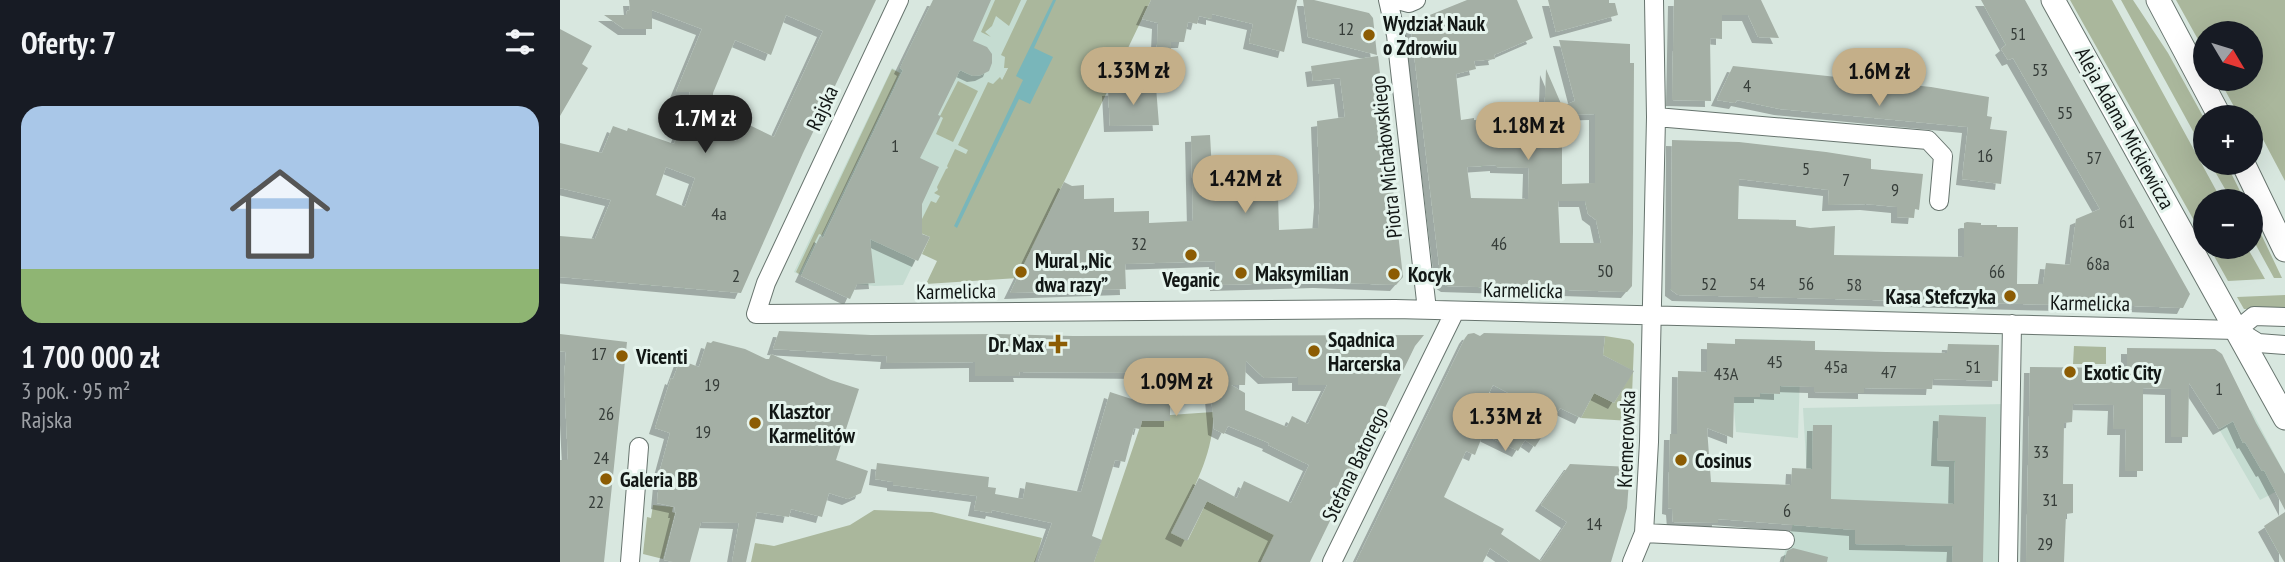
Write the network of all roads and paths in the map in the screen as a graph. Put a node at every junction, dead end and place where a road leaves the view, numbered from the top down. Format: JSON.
{"nodes":[{"id":1,"x":899,"y":0,"type":"edge"},
{"id":2,"x":1388,"y":0,"type":"edge"},
{"id":3,"x":1398,"y":0,"type":"edge"},
{"id":4,"x":1416,"y":0,"type":"edge"},
{"id":5,"x":1654,"y":0,"type":"edge"},
{"id":6,"x":2053,"y":0,"type":"edge"},
{"id":7,"x":2158,"y":0,"type":"edge"},
{"id":8,"x":2214,"y":105,"type":"edge"},
{"id":9,"x":1656,"y":117,"type":"junction"},
{"id":10,"x":2248,"y":175,"type":"edge"},
{"id":11,"x":1939,"y":201,"type":"dead end"},
{"id":12,"x":2285,"y":250,"type":"edge"},
{"id":13,"x":1427,"y":310,"type":"junction"},
{"id":14,"x":1455,"y":311,"type":"junction"},
{"id":15,"x":756,"y":314,"type":"joint"},
{"id":16,"x":1653,"y":315,"type":"junction"},
{"id":17,"x":2285,"y":317,"type":"edge"},
{"id":18,"x":2012,"y":324,"type":"junction"},
{"id":19,"x":2237,"y":330,"type":"junction"},
{"id":20,"x":2285,"y":345,"type":"edge"},
{"id":21,"x":2285,"y":418,"type":"edge"},
{"id":22,"x":639,"y":447,"type":"dead end"},
{"id":23,"x":1644,"y":533,"type":"junction"},
{"id":24,"x":1785,"y":540,"type":"dead end"},
{"id":25,"x":630,"y":562,"type":"edge"},
{"id":26,"x":1332,"y":562,"type":"edge"},
{"id":27,"x":1632,"y":562,"type":"edge"},
{"id":28,"x":2007,"y":562,"type":"edge"}],
"edges":[{"from":1,"to":15,"type":"street","name":"Rajska"},
{"from":2,"to":13,"type":"street","name":"Piotra Michałowskiego"},
{"from":3,"to":4,"type":"street"},
{"from":5,"to":9,"type":"street","name":"Kremerowska"},
{"from":6,"to":19,"type":"main road","name":"Aleja Adama Mickiewicza"},
{"from":7,"to":8,"type":"main road"},
{"from":9,"to":11,"type":"street"},
{"from":9,"to":16,"type":"street","name":"Kremerowska"},
{"from":10,"to":12,"type":"main road"},
{"from":13,"to":14,"type":"street","name":"Karmelicka"},
{"from":13,"to":15,"type":"street","name":"Karmelicka"},
{"from":14,"to":16,"type":"street","name":"Karmelicka"},
{"from":14,"to":26,"type":"street","name":"Stefana Batorego"},
{"from":16,"to":18,"type":"street","name":"Karmelicka"},
{"from":16,"to":23,"type":"street","name":"Kremerowska"},
{"from":17,"to":19,"type":"street","name":"Karmelicka"},
{"from":18,"to":19,"type":"street","name":"Karmelicka"},
{"from":18,"to":28,"type":"street"},
{"from":19,"to":20,"type":"street"},
{"from":19,"to":21,"type":"main road","name":"Aleja Adama Mickiewicza"},
{"from":22,"to":25,"type":"street"},
{"from":23,"to":24,"type":"street"},
{"from":23,"to":27,"type":"street","name":"Kremerowska"}]}
